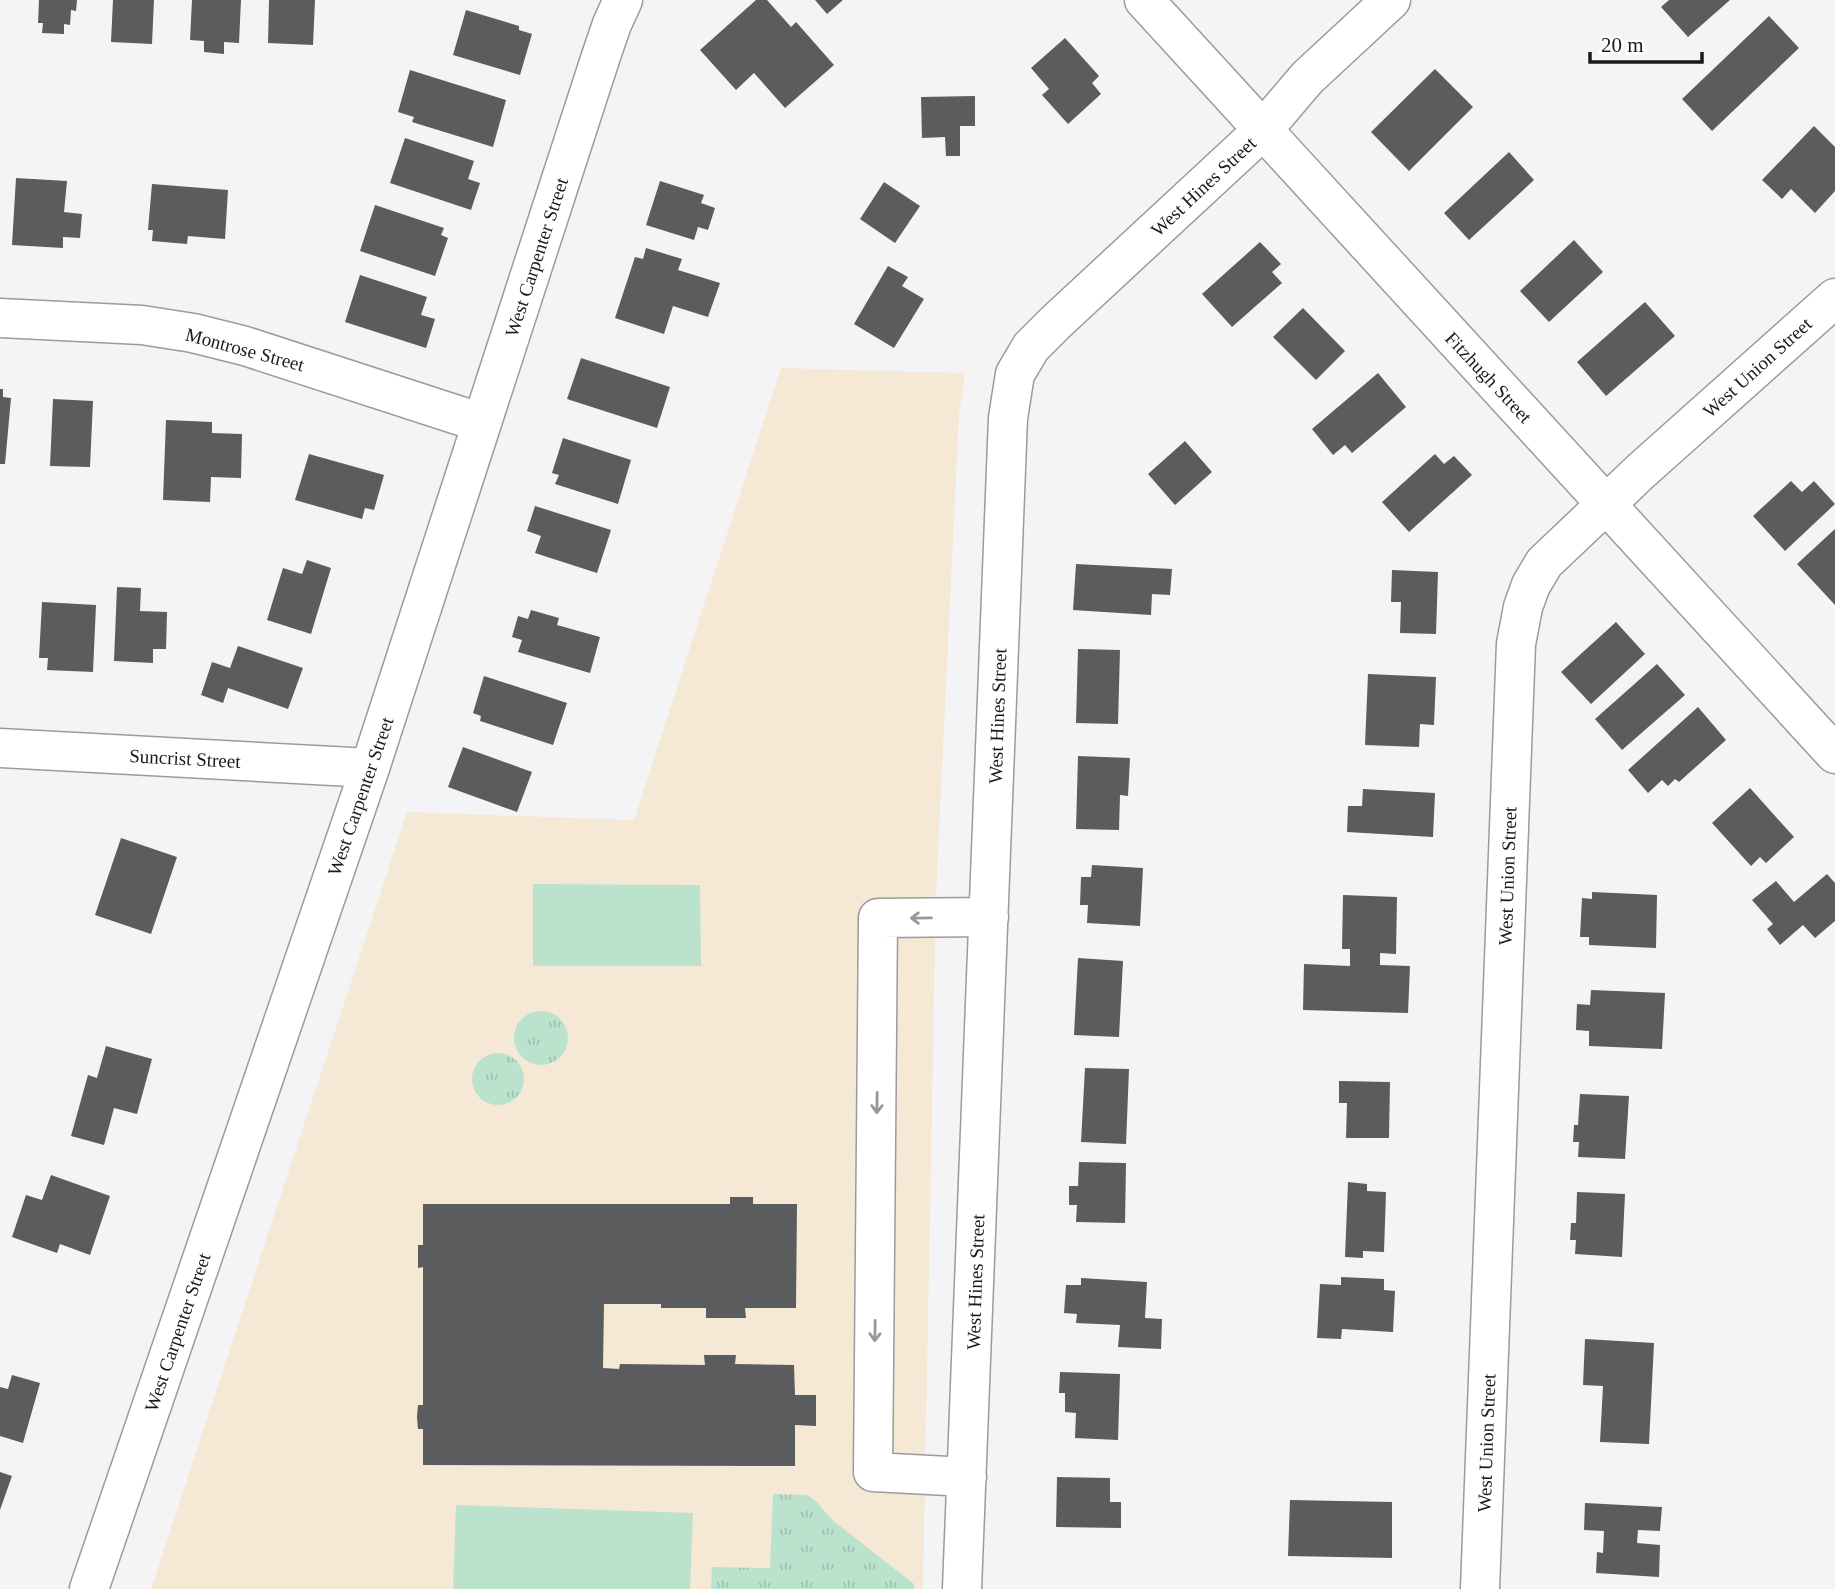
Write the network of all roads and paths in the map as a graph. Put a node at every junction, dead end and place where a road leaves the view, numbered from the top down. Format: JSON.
{"nodes":[{"id":1,"x":623,"y":0,"type":"edge"},
{"id":2,"x":1144,"y":0,"type":"edge"},
{"id":3,"x":1391,"y":0,"type":"edge"},
{"id":4,"x":1262,"y":131,"type":"junction"},
{"id":5,"x":1835,"y":298,"type":"edge"},
{"id":6,"x":0,"y":318,"type":"edge"},
{"id":7,"x":482,"y":423,"type":"junction"},
{"id":8,"x":1606,"y":504,"type":"junction"},
{"id":9,"x":0,"y":748,"type":"edge"},
{"id":10,"x":1835,"y":754,"type":"edge"},
{"id":11,"x":370,"y":768,"type":"junction"},
{"id":12,"x":989,"y":917,"type":"junction"},
{"id":13,"x":967,"y":1477,"type":"junction"},
{"id":14,"x":89,"y":1589,"type":"edge"},
{"id":15,"x":962,"y":1589,"type":"edge"},
{"id":16,"x":1480,"y":1589,"type":"edge"}],
"edges":[{"from":1,"to":7,"type":"street","name":"West Carpenter Street"},
{"from":2,"to":4,"type":"street","name":"Fitzhugh Street"},
{"from":3,"to":4,"type":"street","name":"West Hines Street"},
{"from":4,"to":8,"type":"street","name":"Fitzhugh Street"},
{"from":4,"to":12,"type":"street","name":"West Hines Street"},
{"from":5,"to":8,"type":"street","name":"West Union Street"},
{"from":6,"to":7,"type":"street","name":"Montrose Street"},
{"from":7,"to":11,"type":"street","name":"West Carpenter Street"},
{"from":8,"to":10,"type":"street","name":"Fitzhugh Street"},
{"from":8,"to":16,"type":"street","name":"West Union Street"},
{"from":9,"to":11,"type":"street","name":"Suncrist Street"},
{"from":11,"to":14,"type":"street","name":"West Carpenter Street"},
{"from":12,"to":13,"type":"street","name":"West Hines Street"},
{"from":12,"to":13,"type":"street","one_way":true},
{"from":13,"to":15,"type":"street","name":"West Hines Street"}]}
